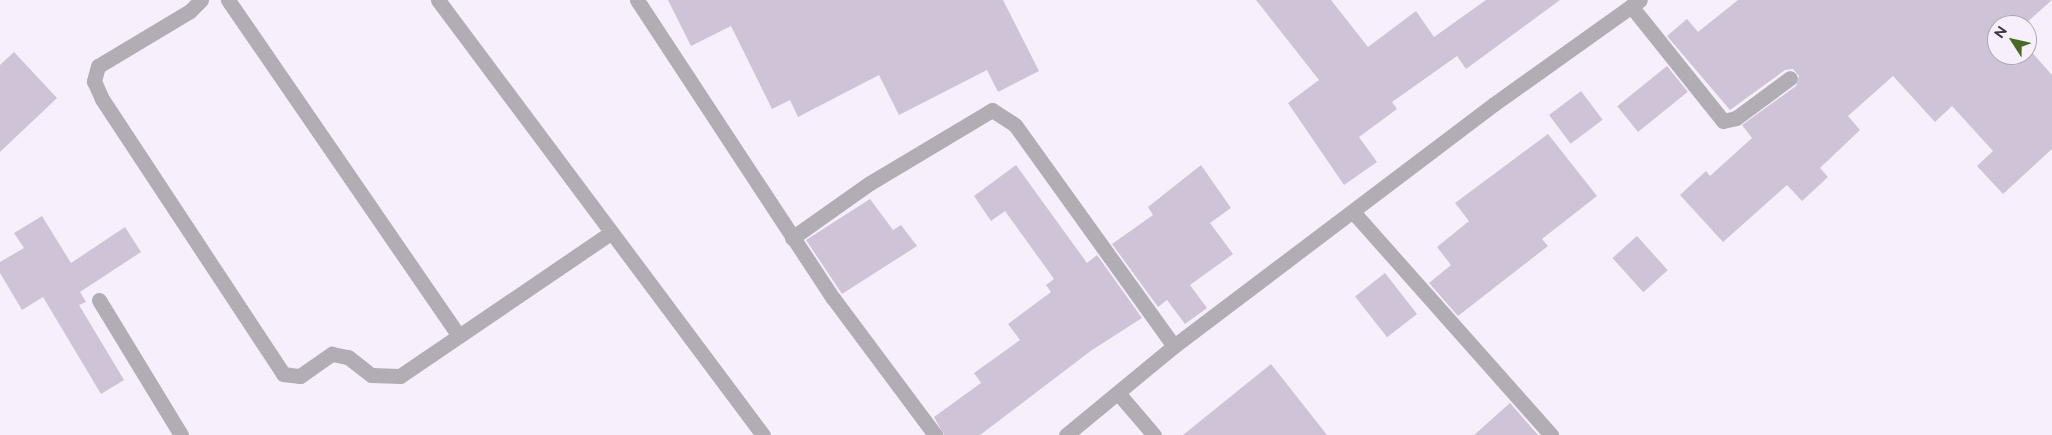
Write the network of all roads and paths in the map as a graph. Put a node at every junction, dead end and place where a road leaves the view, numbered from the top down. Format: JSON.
{"nodes":[{"id":1,"x":201,"y":0,"type":"edge"},
{"id":2,"x":228,"y":0,"type":"edge"},
{"id":3,"x":438,"y":0,"type":"edge"},
{"id":4,"x":637,"y":0,"type":"edge"},
{"id":5,"x":1636,"y":3,"type":"edge"},
{"id":6,"x":186,"y":6,"type":"edge"},
{"id":7,"x":1790,"y":78,"type":"dead end"},
{"id":8,"x":1354,"y":213,"type":"junction"},
{"id":9,"x":610,"y":234,"type":"junction"},
{"id":10,"x":792,"y":238,"type":"junction"},
{"id":11,"x":99,"y":300,"type":"dead end"},
{"id":12,"x":458,"y":335,"type":"junction"},
{"id":13,"x":1174,"y":346,"type":"junction"},
{"id":14,"x":1118,"y":393,"type":"junction"},
{"id":15,"x":181,"y":435,"type":"edge"},
{"id":16,"x":763,"y":435,"type":"edge"},
{"id":17,"x":935,"y":435,"type":"edge"},
{"id":18,"x":1066,"y":435,"type":"edge"},
{"id":19,"x":1154,"y":435,"type":"edge"},
{"id":20,"x":1551,"y":435,"type":"edge"}],
"edges":[{"from":1,"to":6,"type":"street"},
{"from":2,"to":12,"type":"street"},
{"from":3,"to":9,"type":"street"},
{"from":4,"to":10,"type":"street"},
{"from":5,"to":7,"type":"street"},
{"from":5,"to":8,"type":"street"},
{"from":6,"to":12,"type":"street"},
{"from":8,"to":13,"type":"street"},
{"from":8,"to":20,"type":"street"},
{"from":9,"to":12,"type":"street"},
{"from":9,"to":16,"type":"street"},
{"from":10,"to":13,"type":"street"},
{"from":10,"to":17,"type":"street"},
{"from":11,"to":15,"type":"street"},
{"from":13,"to":14,"type":"street"},
{"from":14,"to":18,"type":"street"},
{"from":14,"to":19,"type":"street"}]}
